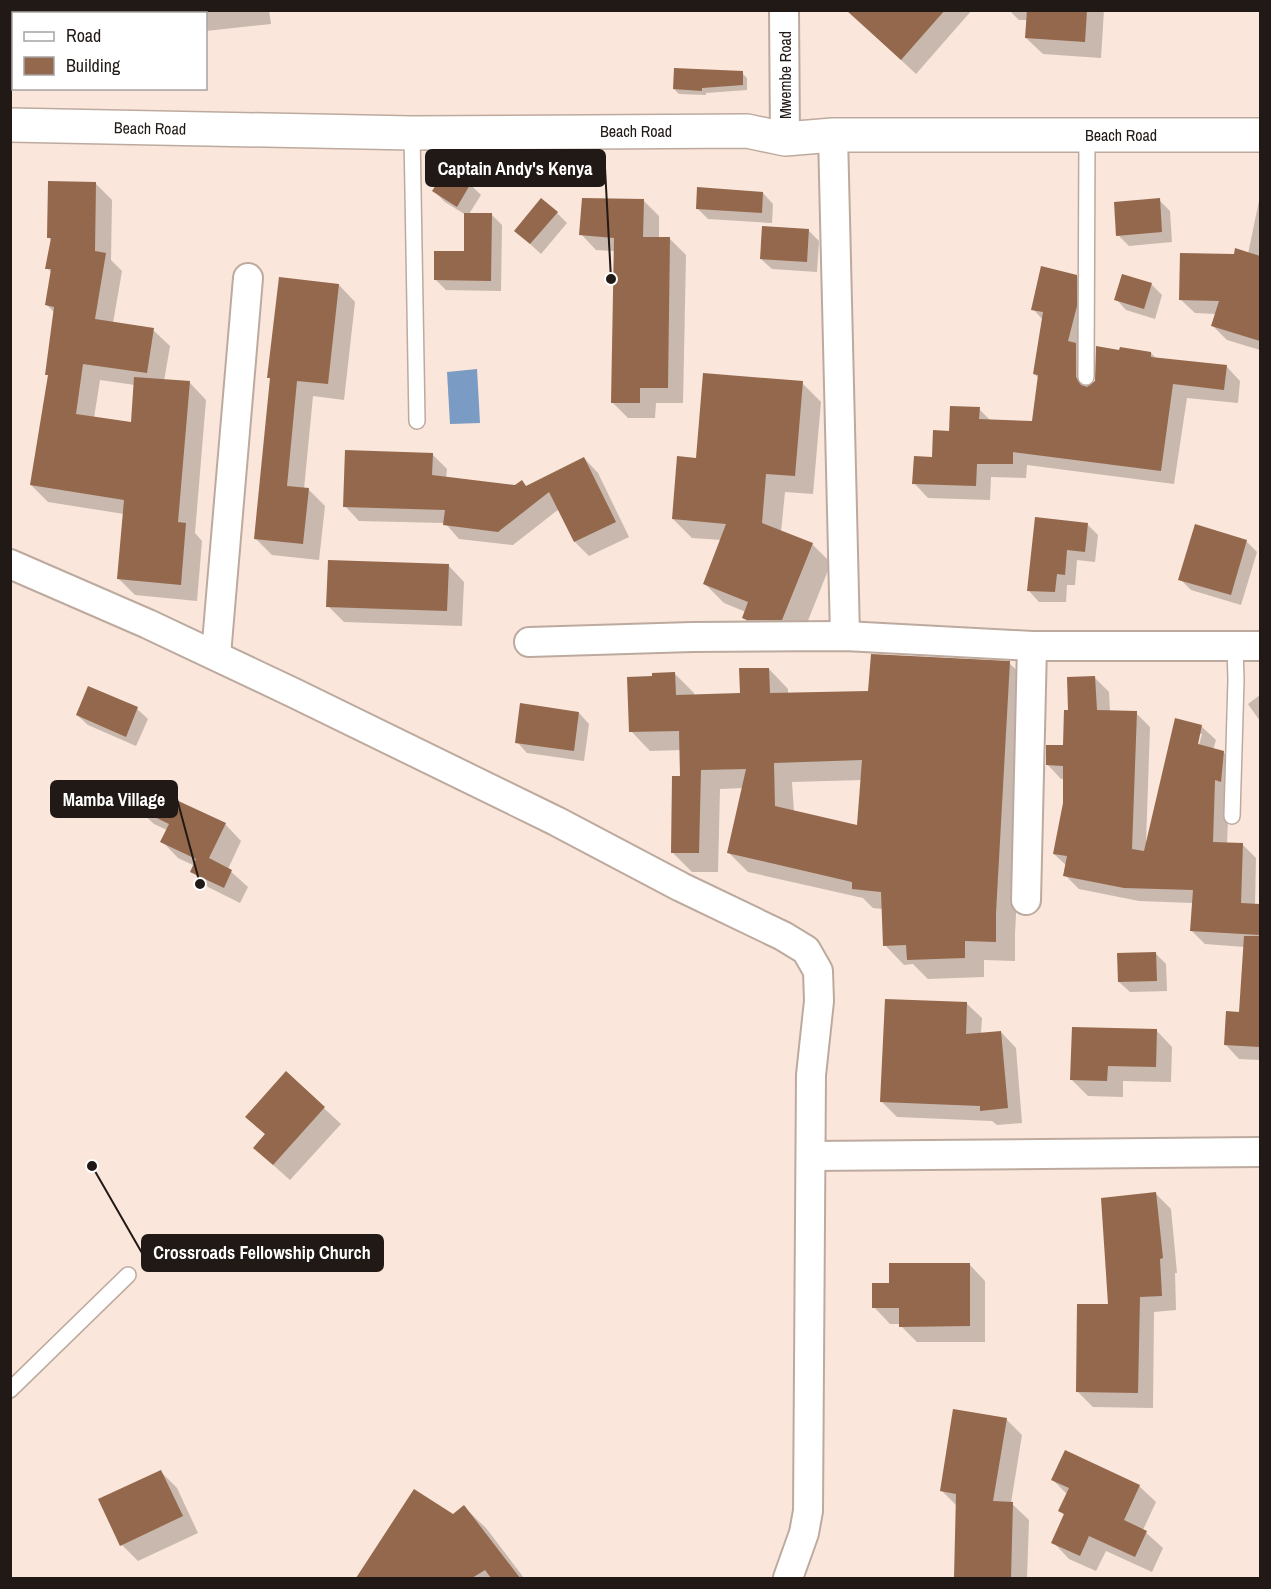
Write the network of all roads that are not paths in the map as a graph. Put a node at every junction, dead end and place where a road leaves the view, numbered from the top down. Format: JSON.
{"nodes":[{"id":1,"x":784,"y":10,"type":"edge"},
{"id":2,"x":10,"y":125,"type":"edge"},
{"id":3,"x":412,"y":133,"type":"junction"},
{"id":4,"x":833,"y":135,"type":"junction"},
{"id":5,"x":1087,"y":135,"type":"junction"},
{"id":6,"x":1260,"y":135,"type":"edge"},
{"id":7,"x":785,"y":139,"type":"junction"},
{"id":8,"x":248,"y":278,"type":"dead end"},
{"id":9,"x":1086,"y":377,"type":"dead end"},
{"id":10,"x":417,"y":422,"type":"dead end"},
{"id":11,"x":10,"y":564,"type":"edge"},
{"id":12,"x":845,"y":636,"type":"junction"},
{"id":13,"x":529,"y":642,"type":"dead end"},
{"id":14,"x":1032,"y":646,"type":"junction"},
{"id":15,"x":1248,"y":646,"type":"edge"},
{"id":16,"x":216,"y":655,"type":"junction"},
{"id":17,"x":1232,"y":816,"type":"dead end"},
{"id":18,"x":1026,"y":900,"type":"dead end"},
{"id":19,"x":1260,"y":1152,"type":"edge"},
{"id":20,"x":811,"y":1156,"type":"junction"},
{"id":21,"x":128,"y":1275,"type":"dead end"},
{"id":22,"x":10,"y":1390,"type":"edge"},
{"id":23,"x":788,"y":1578,"type":"edge"}],
"edges":[{"from":1,"to":7,"type":"street","name":"Mwembe Road"},
{"from":2,"to":3,"type":"main road","name":"Beach Road"},
{"from":3,"to":7,"type":"main road","name":"Beach Road"},
{"from":3,"to":10,"type":"lane"},
{"from":4,"to":5,"type":"main road","name":"Beach Road"},
{"from":4,"to":7,"type":"main road","name":"Beach Road"},
{"from":4,"to":12,"type":"street"},
{"from":5,"to":6,"type":"main road","name":"Beach Road"},
{"from":5,"to":9,"type":"lane"},
{"from":8,"to":16,"type":"street"},
{"from":11,"to":16,"type":"street"},
{"from":12,"to":13,"type":"street"},
{"from":12,"to":14,"type":"street"},
{"from":14,"to":15,"type":"street"},
{"from":14,"to":18,"type":"street"},
{"from":15,"to":17,"type":"lane"},
{"from":16,"to":20,"type":"street"},
{"from":19,"to":20,"type":"street"},
{"from":20,"to":23,"type":"street"},
{"from":21,"to":22,"type":"lane"}]}
